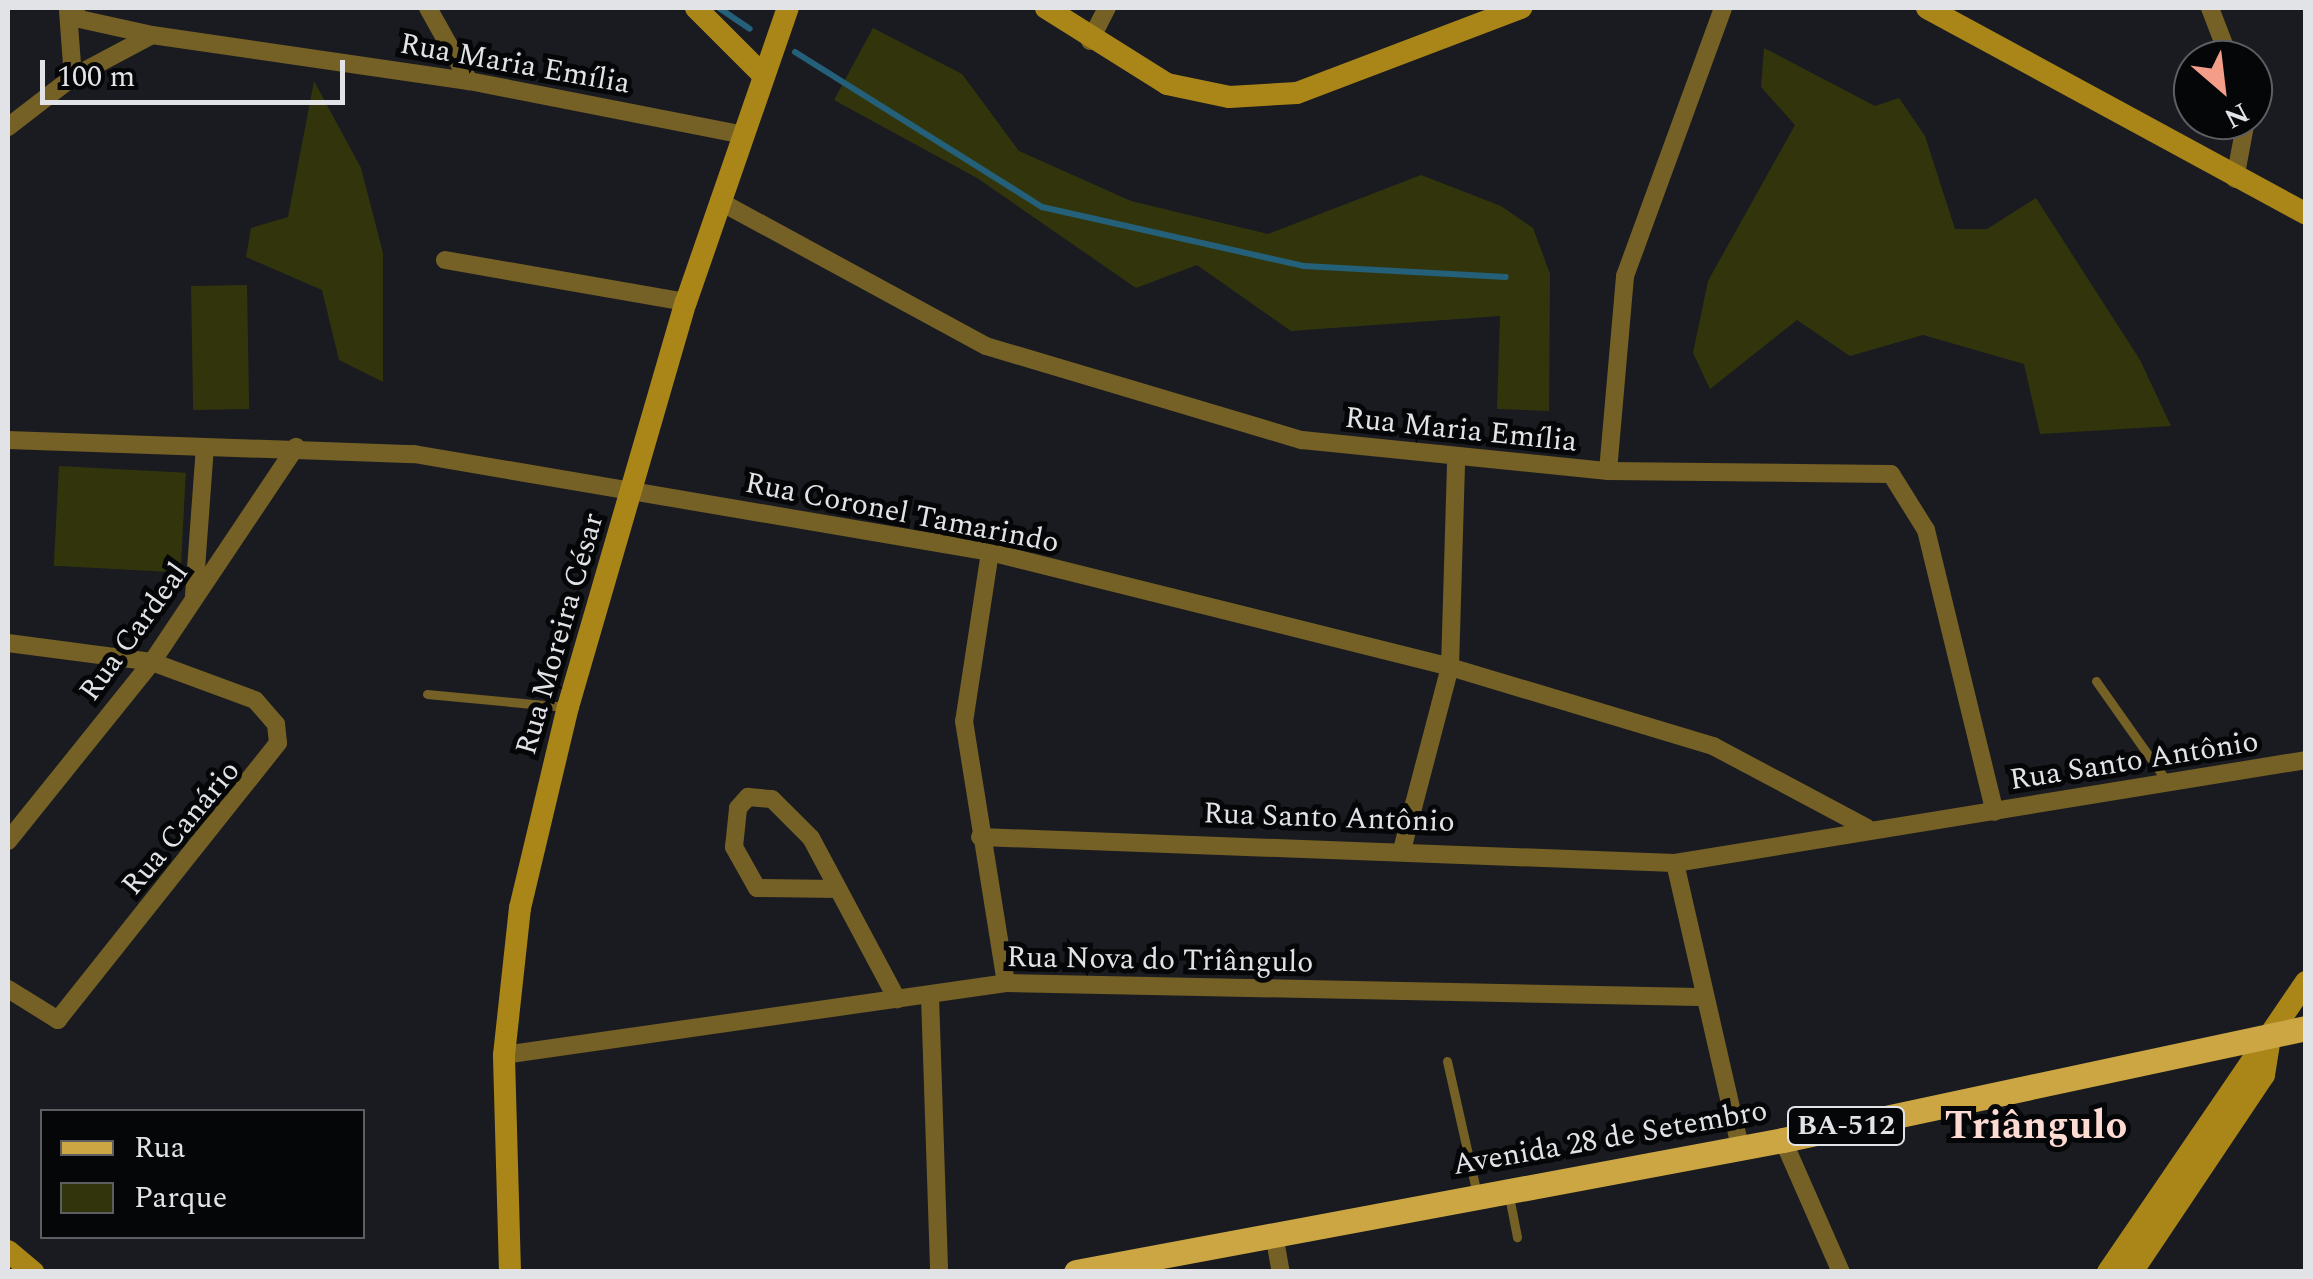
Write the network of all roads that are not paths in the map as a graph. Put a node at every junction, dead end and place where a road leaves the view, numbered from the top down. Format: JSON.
{"nodes":[{"id":1,"x":428,"y":8,"type":"edge"},
{"id":2,"x":696,"y":8,"type":"edge"},
{"id":3,"x":788,"y":8,"type":"edge"},
{"id":4,"x":1046,"y":8,"type":"edge"},
{"id":5,"x":1108,"y":8,"type":"edge"},
{"id":6,"x":1521,"y":8,"type":"edge"},
{"id":7,"x":1723,"y":8,"type":"edge"},
{"id":8,"x":1926,"y":8,"type":"edge"},
{"id":9,"x":2210,"y":8,"type":"edge"},
{"id":10,"x":72,"y":11,"type":"edge"},
{"id":11,"x":152,"y":35,"type":"junction"},
{"id":12,"x":2222,"y":40,"type":"edge"},
{"id":13,"x":1090,"y":41,"type":"junction"},
{"id":14,"x":761,"y":72,"type":"junction"},
{"id":15,"x":73,"y":77,"type":"junction"},
{"id":16,"x":469,"y":81,"type":"junction"},
{"id":17,"x":8,"y":128,"type":"edge"},
{"id":18,"x":740,"y":134,"type":"junction"},
{"id":19,"x":2242,"y":140,"type":"edge"},
{"id":20,"x":2235,"y":179,"type":"junction"},
{"id":21,"x":719,"y":201,"type":"junction"},
{"id":22,"x":2306,"y":214,"type":"edge"},
{"id":23,"x":445,"y":260,"type":"dead end"},
{"id":24,"x":686,"y":302,"type":"junction"},
{"id":25,"x":8,"y":440,"type":"edge"},
{"id":26,"x":296,"y":446,"type":"junction"},
{"id":27,"x":205,"y":447,"type":"junction"},
{"id":28,"x":1456,"y":460,"type":"junction"},
{"id":29,"x":1608,"y":472,"type":"junction"},
{"id":30,"x":631,"y":493,"type":"junction"},
{"id":31,"x":990,"y":552,"type":"junction"},
{"id":32,"x":194,"y":598,"type":"junction"},
{"id":33,"x":8,"y":642,"type":"edge"},
{"id":34,"x":152,"y":662,"type":"junction"},
{"id":35,"x":1450,"y":667,"type":"junction"},
{"id":36,"x":2096,"y":681,"type":"dead end"},
{"id":37,"x":426,"y":694,"type":"dead end"},
{"id":38,"x":568,"y":707,"type":"junction"},
{"id":39,"x":2306,"y":760,"type":"edge"},
{"id":40,"x":2168,"y":782,"type":"junction"},
{"id":41,"x":1995,"y":812,"type":"junction"},
{"id":42,"x":1867,"y":828,"type":"junction"},
{"id":43,"x":980,"y":837,"type":"junction"},
{"id":44,"x":8,"y":841,"type":"edge"},
{"id":45,"x":1403,"y":846,"type":"junction"},
{"id":46,"x":1675,"y":863,"type":"junction"},
{"id":47,"x":838,"y":889,"type":"junction"},
{"id":48,"x":2306,"y":982,"type":"edge"},
{"id":49,"x":1006,"y":983,"type":"junction"},
{"id":50,"x":8,"y":989,"type":"edge"},
{"id":51,"x":930,"y":996,"type":"junction"},
{"id":52,"x":1699,"y":997,"type":"junction"},
{"id":53,"x":897,"y":999,"type":"junction"},
{"id":54,"x":2306,"y":1028,"type":"edge"},
{"id":55,"x":2271,"y":1036,"type":"junction"},
{"id":56,"x":504,"y":1055,"type":"junction"},
{"id":57,"x":1447,"y":1060,"type":"dead end"},
{"id":58,"x":1783,"y":1140,"type":"junction"},
{"id":59,"x":1740,"y":1146,"type":"junction"},
{"id":60,"x":1507,"y":1189,"type":"junction"},
{"id":61,"x":1477,"y":1194,"type":"junction"},
{"id":62,"x":1274,"y":1234,"type":"junction"},
{"id":63,"x":1517,"y":1237,"type":"dead end"},
{"id":64,"x":8,"y":1251,"type":"edge"},
{"id":65,"x":34,"y":1272,"type":"edge"},
{"id":66,"x":510,"y":1272,"type":"edge"},
{"id":67,"x":939,"y":1272,"type":"edge"},
{"id":68,"x":1076,"y":1272,"type":"edge"},
{"id":69,"x":1280,"y":1272,"type":"edge"},
{"id":70,"x":1841,"y":1272,"type":"edge"},
{"id":71,"x":2108,"y":1272,"type":"edge"},
{"id":72,"x":2132,"y":1272,"type":"edge"}],
"edges":[{"from":1,"to":16,"type":"street"},
{"from":2,"to":14,"type":"street"},
{"from":3,"to":14,"type":"street","name":"Rua Moreira César"},
{"from":4,"to":13,"type":"street"},
{"from":5,"to":13,"type":"street"},
{"from":6,"to":13,"type":"street"},
{"from":7,"to":29,"type":"street"},
{"from":8,"to":20,"type":"street"},
{"from":9,"to":12,"type":"street"},
{"from":10,"to":11,"type":"street","name":"Rua Maria Emília"},
{"from":10,"to":15,"type":"street"},
{"from":11,"to":15,"type":"street"},
{"from":11,"to":16,"type":"street","name":"Rua Maria Emília"},
{"from":14,"to":18,"type":"street","name":"Rua Moreira César"},
{"from":15,"to":17,"type":"street"},
{"from":16,"to":18,"type":"street","name":"Rua Maria Emília"},
{"from":18,"to":21,"type":"street","name":"Rua Moreira César"},
{"from":19,"to":20,"type":"street"},
{"from":20,"to":22,"type":"street"},
{"from":21,"to":24,"type":"street","name":"Rua Moreira César"},
{"from":21,"to":28,"type":"street","name":"Rua Maria Emília"},
{"from":23,"to":24,"type":"street"},
{"from":24,"to":30,"type":"street","name":"Rua Moreira César"},
{"from":25,"to":27,"type":"street","name":"Rua Coronel Tamarindo"},
{"from":26,"to":27,"type":"street","name":"Rua Coronel Tamarindo"},
{"from":26,"to":30,"type":"street","name":"Rua Coronel Tamarindo"},
{"from":26,"to":32,"type":"street","name":"Rua Cardeal"},
{"from":27,"to":32,"type":"street"},
{"from":28,"to":29,"type":"street","name":"Rua Maria Emília"},
{"from":28,"to":35,"type":"street"},
{"from":29,"to":41,"type":"street","name":"Rua Maria Emília"},
{"from":30,"to":31,"type":"street","name":"Rua Coronel Tamarindo"},
{"from":30,"to":38,"type":"street","name":"Rua Moreira César"},
{"from":31,"to":35,"type":"street","name":"Rua Coronel Tamarindo"},
{"from":31,"to":43,"type":"street"},
{"from":32,"to":34,"type":"street","name":"Rua Cardeal"},
{"from":33,"to":34,"type":"street"},
{"from":34,"to":44,"type":"street","name":"Rua Cardeal"},
{"from":34,"to":50,"type":"street","name":"Rua Canário"},
{"from":35,"to":42,"type":"street","name":"Rua Coronel Tamarindo"},
{"from":35,"to":45,"type":"street"},
{"from":36,"to":40,"type":"lane"},
{"from":37,"to":38,"type":"lane"},
{"from":38,"to":56,"type":"street","name":"Rua Moreira César"},
{"from":39,"to":40,"type":"street","name":"Rua Santo Antônio"},
{"from":40,"to":41,"type":"street","name":"Rua Santo Antônio"},
{"from":41,"to":42,"type":"street","name":"Rua Santo Antônio"},
{"from":42,"to":46,"type":"street","name":"Rua Santo Antônio"},
{"from":43,"to":45,"type":"street","name":"Rua Santo Antônio"},
{"from":43,"to":49,"type":"street"},
{"from":45,"to":46,"type":"street","name":"Rua Santo Antônio"},
{"from":46,"to":52,"type":"street"},
{"from":47,"to":47,"type":"street"},
{"from":47,"to":53,"type":"street"},
{"from":48,"to":55,"type":"street"},
{"from":49,"to":51,"type":"street","name":"Rua Nova do Triângulo"},
{"from":49,"to":52,"type":"street","name":"Rua Nova do Triângulo"},
{"from":51,"to":53,"type":"street","name":"Rua Nova do Triângulo"},
{"from":51,"to":67,"type":"street"},
{"from":52,"to":59,"type":"street"},
{"from":53,"to":56,"type":"street","name":"Rua Nova do Triângulo"},
{"from":54,"to":55,"type":"main road","number":"BA-512"},
{"from":55,"to":58,"type":"main road","name":"Avenida 28 de Setembro","number":"BA-512"},
{"from":55,"to":71,"type":"street"},
{"from":55,"to":72,"type":"street"},
{"from":56,"to":66,"type":"street","name":"Rua Moreira César"},
{"from":57,"to":61,"type":"lane"},
{"from":58,"to":59,"type":"main road","name":"Avenida 28 de Setembro","number":"BA-512"},
{"from":58,"to":70,"type":"street"},
{"from":59,"to":60,"type":"main road","name":"Avenida 28 de Setembro","number":"BA-512"},
{"from":60,"to":61,"type":"main road","name":"Avenida 28 de Setembro","number":"BA-512"},
{"from":60,"to":63,"type":"lane"},
{"from":61,"to":62,"type":"main road","name":"Avenida 28 de Setembro","number":"BA-512"},
{"from":62,"to":68,"type":"main road","name":"Avenida 28 de Setembro","number":"BA-512"},
{"from":62,"to":69,"type":"street"},
{"from":64,"to":65,"type":"street"}]}
